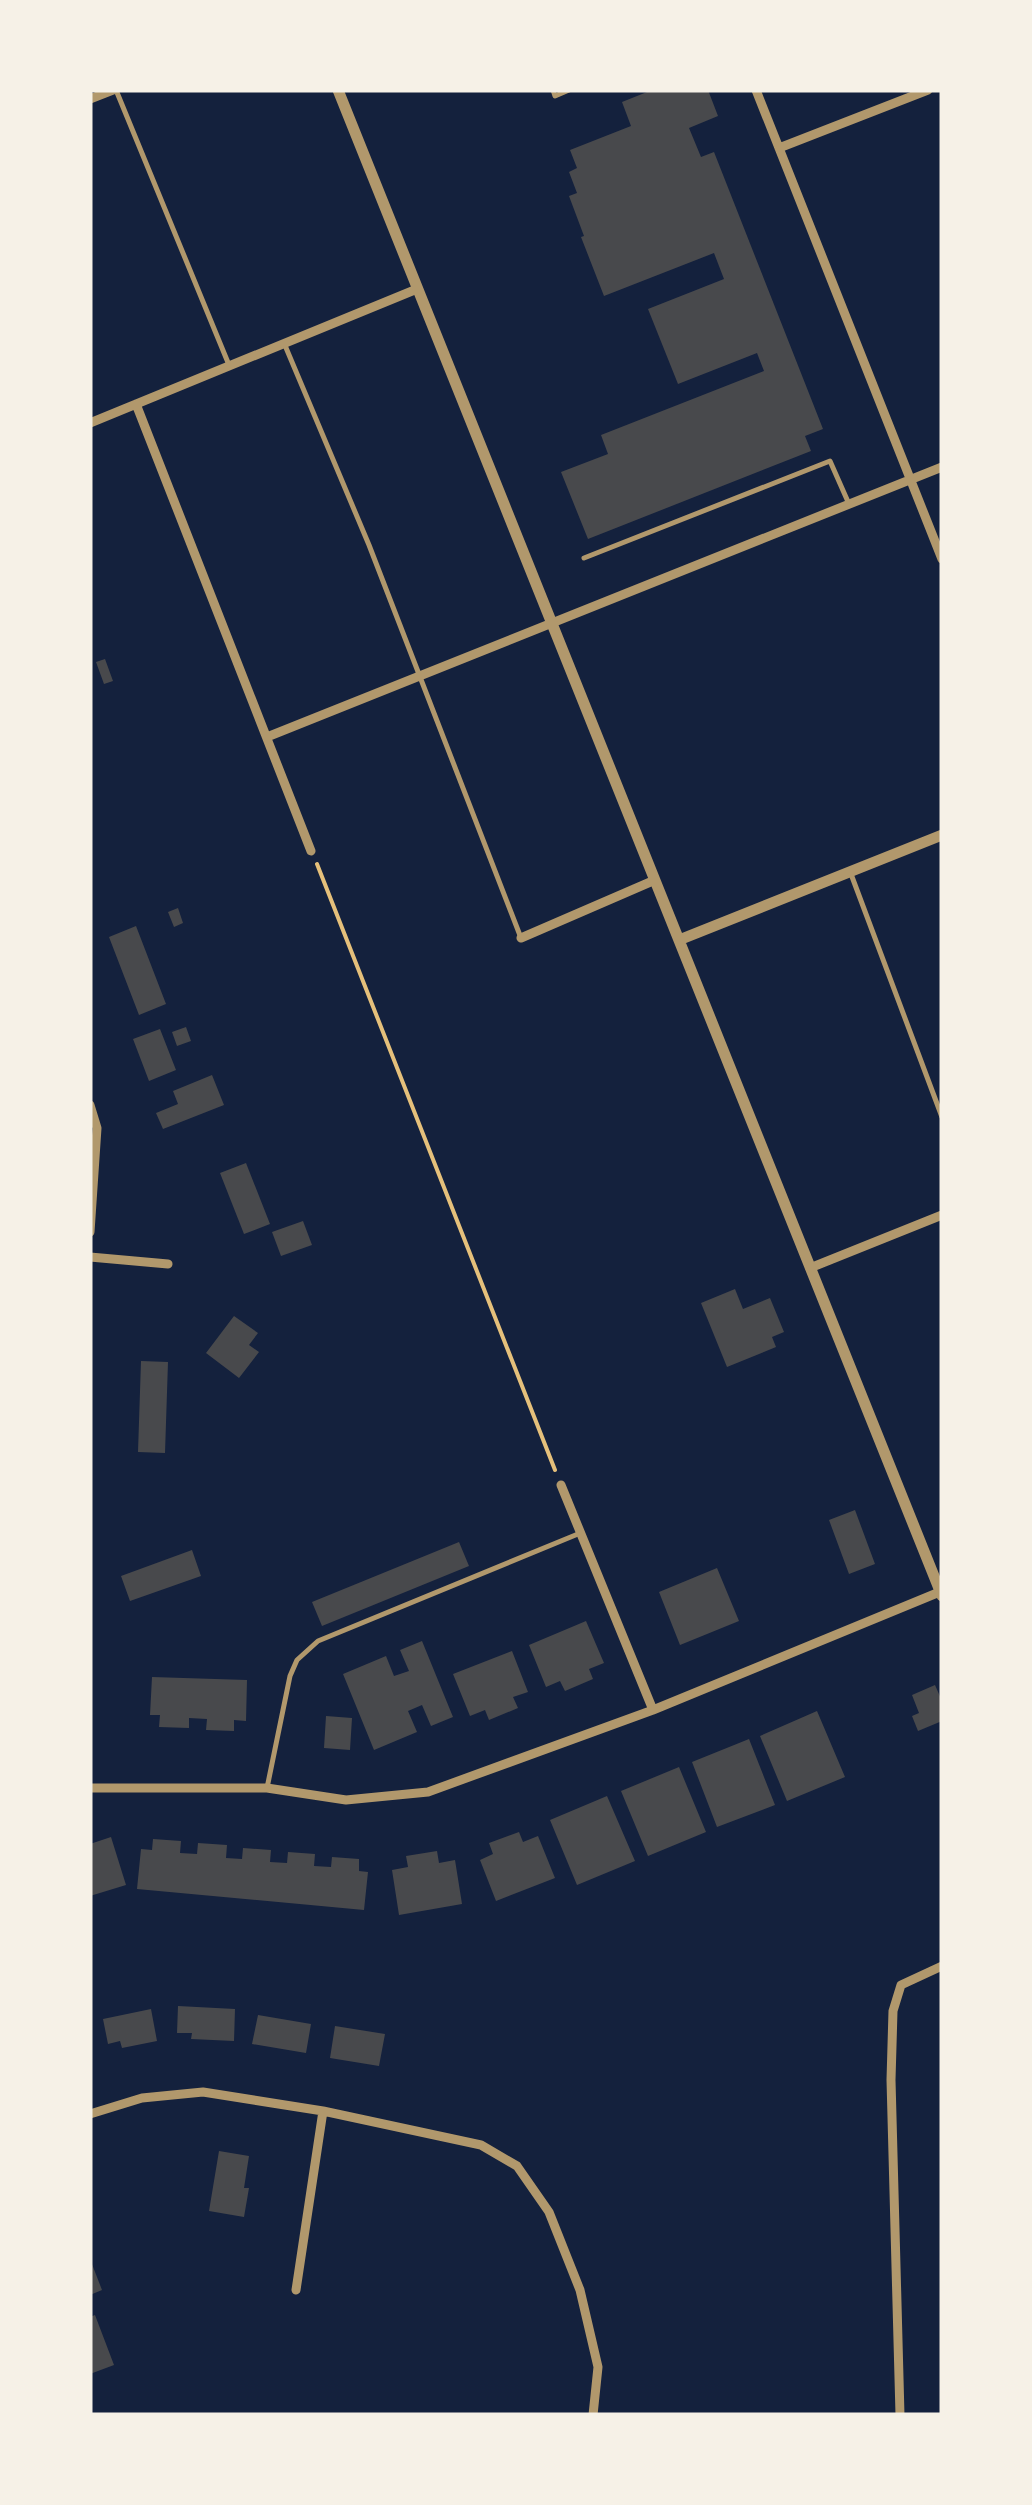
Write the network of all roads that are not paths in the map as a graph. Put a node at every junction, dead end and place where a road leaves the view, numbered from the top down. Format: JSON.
{"nodes":[{"id":1,"x":114,"y":90,"type":"edge"},
{"id":2,"x":338,"y":90,"type":"edge"},
{"id":3,"x":553,"y":90,"type":"edge"},
{"id":4,"x":570,"y":90,"type":"edge"},
{"id":5,"x":756,"y":90,"type":"edge"},
{"id":6,"x":928,"y":90,"type":"edge"},
{"id":7,"x":90,"y":99,"type":"edge"},
{"id":8,"x":779,"y":148,"type":"junction"},
{"id":9,"x":417,"y":289,"type":"junction"},
{"id":10,"x":284,"y":344,"type":"junction"},
{"id":11,"x":230,"y":366,"type":"junction"},
{"id":12,"x":136,"y":404,"type":"junction"},
{"id":13,"x":90,"y":423,"type":"edge"},
{"id":14,"x":942,"y":466,"type":"edge"},
{"id":15,"x":910,"y":479,"type":"junction"},
{"id":16,"x":849,"y":504,"type":"junction"},
{"id":17,"x":584,"y":558,"type":"dead end"},
{"id":18,"x":942,"y":559,"type":"edge"},
{"id":19,"x":552,"y":623,"type":"junction"},
{"id":20,"x":421,"y":675,"type":"junction"},
{"id":21,"x":267,"y":737,"type":"junction"},
{"id":22,"x":942,"y":835,"type":"edge"},
{"id":23,"x":311,"y":851,"type":"road end"},
{"id":24,"x":850,"y":872,"type":"junction"},
{"id":25,"x":655,"y":880,"type":"junction"},
{"id":26,"x":521,"y":938,"type":"joint"},
{"id":27,"x":679,"y":940,"type":"junction"},
{"id":28,"x":90,"y":1105,"type":"edge"},
{"id":29,"x":942,"y":1117,"type":"edge"},
{"id":30,"x":942,"y":1215,"type":"edge"},
{"id":31,"x":90,"y":1232,"type":"edge"},
{"id":32,"x":90,"y":1257,"type":"edge"},
{"id":33,"x":168,"y":1264,"type":"dead end"},
{"id":34,"x":810,"y":1268,"type":"junction"},
{"id":35,"x":560,"y":1485,"type":"road end"},
{"id":36,"x":580,"y":1533,"type":"junction"},
{"id":37,"x":941,"y":1593,"type":"edge"},
{"id":38,"x":653,"y":1710,"type":"junction"},
{"id":39,"x":90,"y":1788,"type":"edge"},
{"id":40,"x":267,"y":1788,"type":"junction"},
{"id":41,"x":942,"y":1966,"type":"edge"},
{"id":42,"x":323,"y":2111,"type":"junction"},
{"id":43,"x":90,"y":2114,"type":"edge"},
{"id":44,"x":296,"y":2290,"type":"dead end"},
{"id":45,"x":593,"y":2415,"type":"edge"},
{"id":46,"x":900,"y":2415,"type":"edge"}],
"edges":[{"from":1,"to":7,"type":"street"},
{"from":1,"to":11,"type":"lane"},
{"from":2,"to":9,"type":"street"},
{"from":3,"to":4,"type":"lane"},
{"from":5,"to":8,"type":"street"},
{"from":6,"to":8,"type":"street"},
{"from":8,"to":15,"type":"street"},
{"from":9,"to":10,"type":"street"},
{"from":9,"to":19,"type":"street"},
{"from":10,"to":11,"type":"street"},
{"from":10,"to":20,"type":"lane"},
{"from":11,"to":12,"type":"street"},
{"from":12,"to":13,"type":"street"},
{"from":12,"to":21,"type":"street"},
{"from":14,"to":15,"type":"street"},
{"from":15,"to":16,"type":"street"},
{"from":15,"to":18,"type":"street"},
{"from":16,"to":17,"type":"lane"},
{"from":16,"to":19,"type":"street"},
{"from":19,"to":20,"type":"street"},
{"from":19,"to":25,"type":"street"},
{"from":20,"to":21,"type":"street"},
{"from":20,"to":26,"type":"lane"},
{"from":21,"to":23,"type":"street"},
{"from":22,"to":24,"type":"street"},
{"from":24,"to":27,"type":"street"},
{"from":24,"to":29,"type":"lane"},
{"from":25,"to":26,"type":"street"},
{"from":25,"to":27,"type":"street"},
{"from":27,"to":34,"type":"street"},
{"from":28,"to":31,"type":"street"},
{"from":30,"to":34,"type":"street"},
{"from":32,"to":33,"type":"street"},
{"from":34,"to":37,"type":"street"},
{"from":35,"to":36,"type":"street"},
{"from":36,"to":38,"type":"street"},
{"from":36,"to":40,"type":"lane"},
{"from":37,"to":38,"type":"street"},
{"from":38,"to":40,"type":"street"},
{"from":39,"to":40,"type":"street"},
{"from":41,"to":46,"type":"street"},
{"from":42,"to":43,"type":"street"},
{"from":42,"to":44,"type":"street"},
{"from":42,"to":45,"type":"street"}]}
